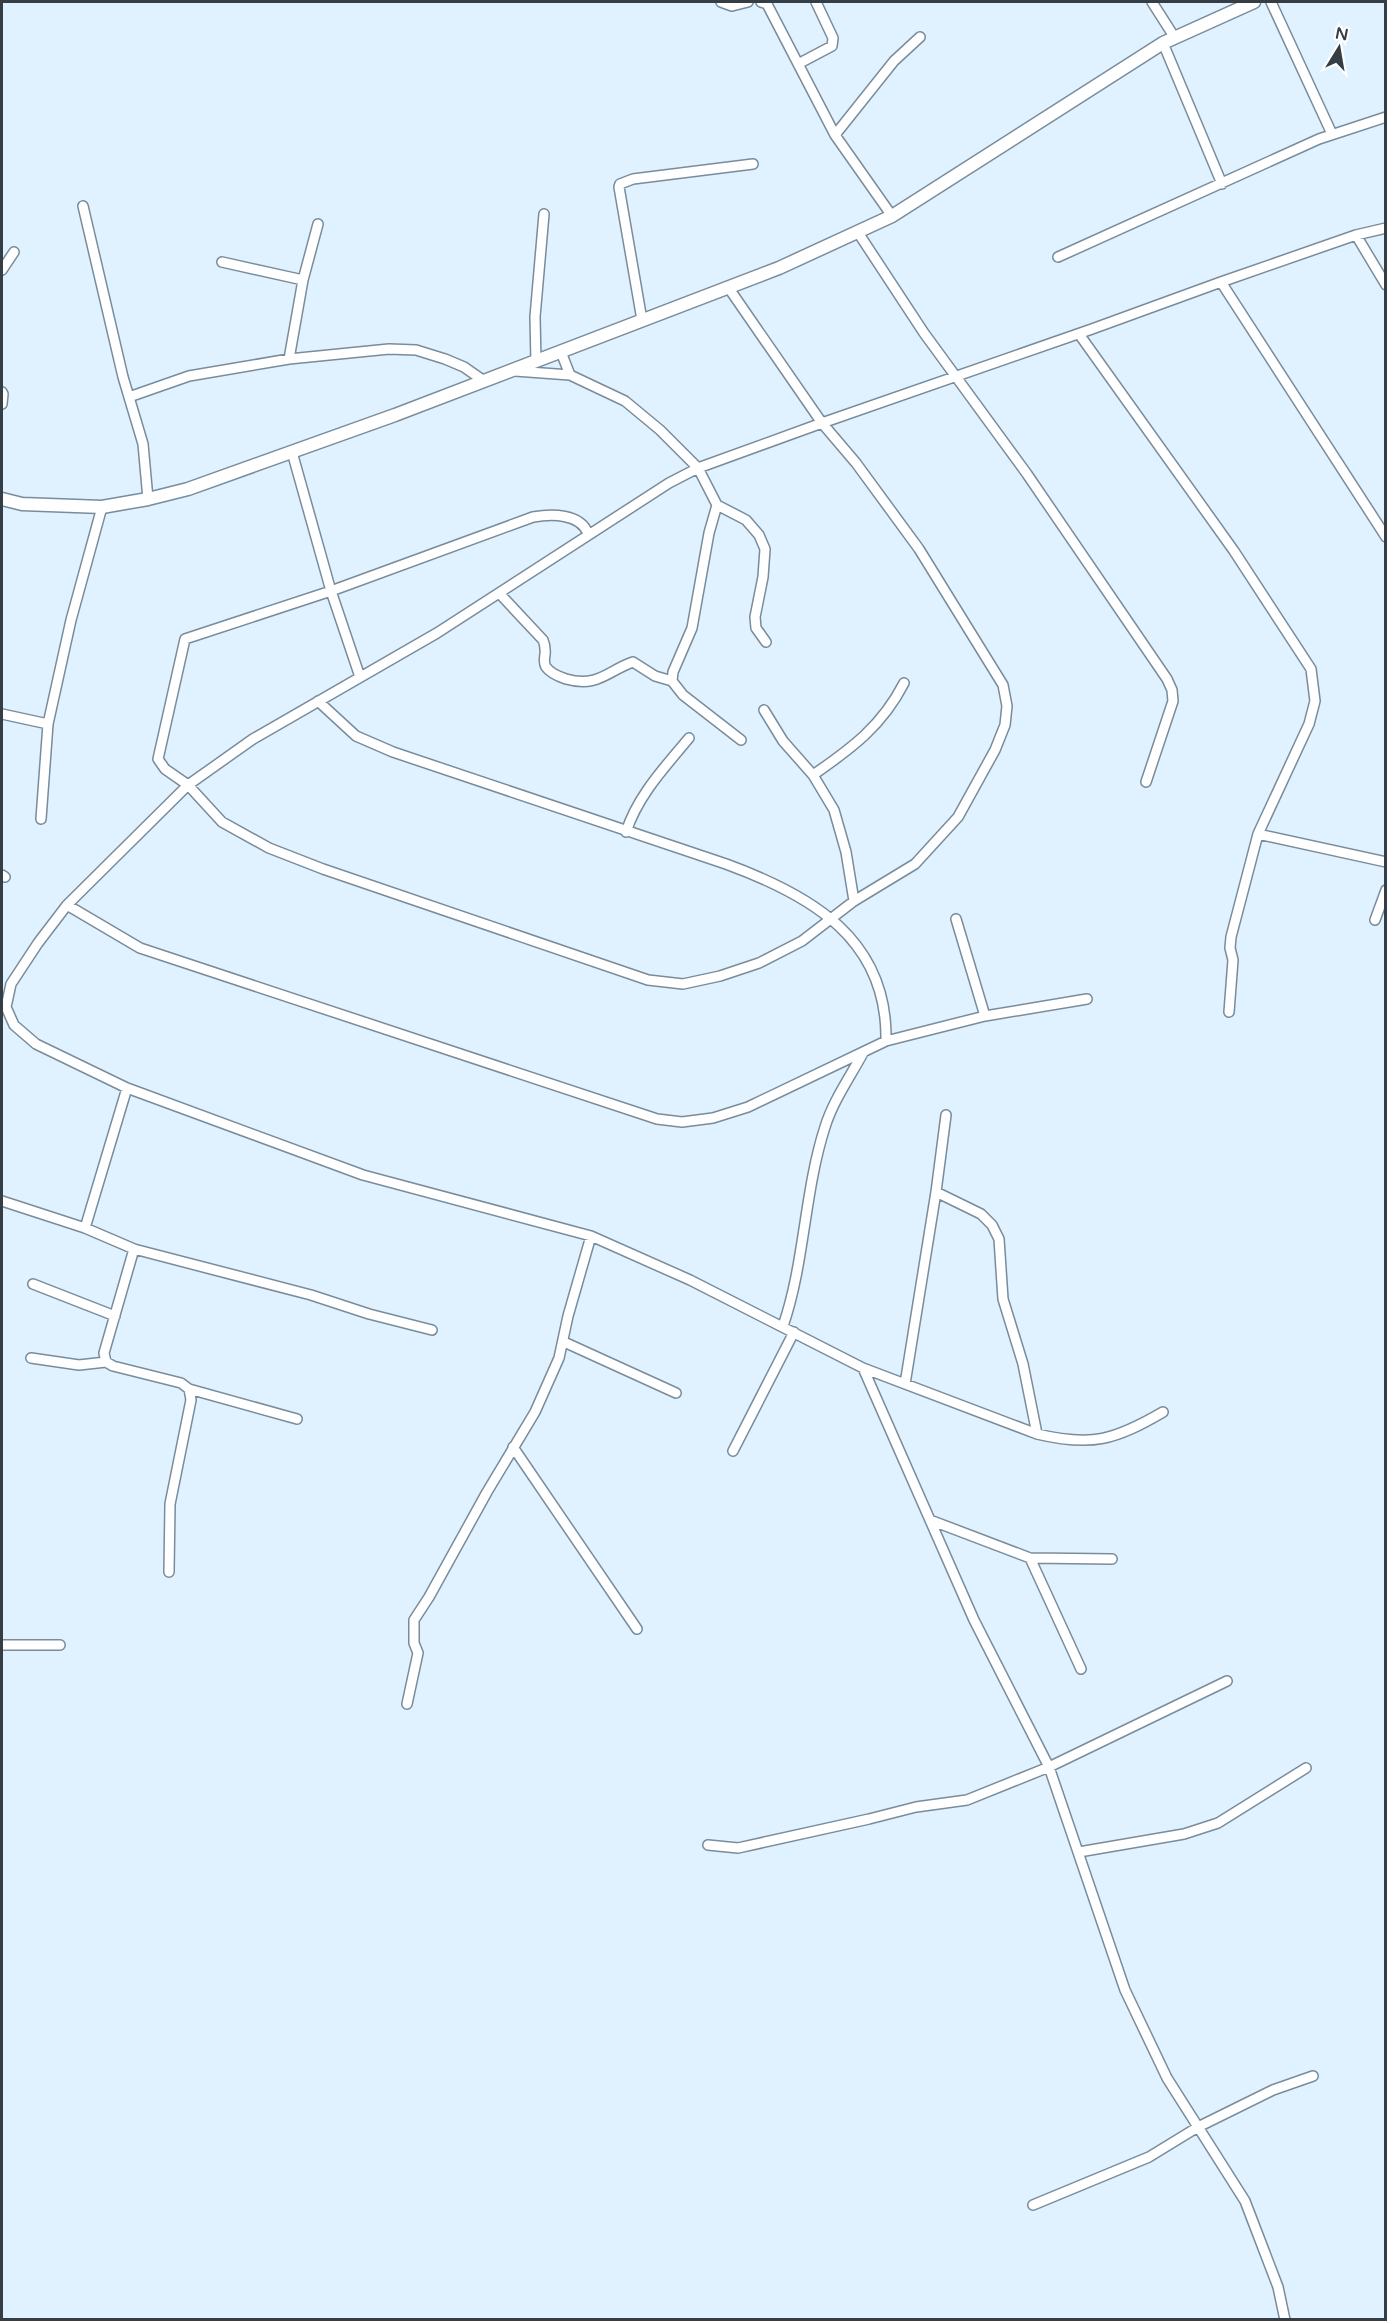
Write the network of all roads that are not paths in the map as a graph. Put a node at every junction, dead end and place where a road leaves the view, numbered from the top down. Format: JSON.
{"nodes":[{"id":1,"x":721,"y":2,"type":"edge"},
{"id":2,"x":748,"y":2,"type":"edge"},
{"id":3,"x":761,"y":2,"type":"edge"},
{"id":4,"x":816,"y":2,"type":"edge"},
{"id":5,"x":1152,"y":2,"type":"edge"},
{"id":6,"x":1254,"y":2,"type":"edge"},
{"id":7,"x":1271,"y":2,"type":"edge"},
{"id":8,"x":920,"y":37,"type":"dead end"},
{"id":9,"x":1175,"y":38,"type":"junction"},
{"id":10,"x":1163,"y":44,"type":"junction"},
{"id":11,"x":798,"y":64,"type":"junction"},
{"id":12,"x":1386,"y":117,"type":"edge"},
{"id":13,"x":1332,"y":134,"type":"junction"},
{"id":14,"x":835,"y":135,"type":"junction"},
{"id":15,"x":753,"y":165,"type":"dead end"},
{"id":16,"x":1222,"y":184,"type":"junction"},
{"id":17,"x":83,"y":206,"type":"dead end"},
{"id":18,"x":544,"y":214,"type":"dead end"},
{"id":19,"x":892,"y":216,"type":"junction"},
{"id":20,"x":318,"y":224,"type":"dead end"},
{"id":21,"x":1386,"y":228,"type":"edge"},
{"id":22,"x":857,"y":231,"type":"junction"},
{"id":23,"x":1356,"y":235,"type":"junction"},
{"id":24,"x":14,"y":252,"type":"dead end"},
{"id":25,"x":1058,"y":257,"type":"dead end"},
{"id":26,"x":222,"y":262,"type":"dead end"},
{"id":27,"x":2,"y":270,"type":"edge"},
{"id":28,"x":303,"y":280,"type":"junction"},
{"id":29,"x":1221,"y":282,"type":"junction"},
{"id":30,"x":1386,"y":285,"type":"edge"},
{"id":31,"x":728,"y":287,"type":"junction"},
{"id":32,"x":642,"y":320,"type":"junction"},
{"id":33,"x":1079,"y":334,"type":"junction"},
{"id":34,"x":561,"y":352,"type":"junction"},
{"id":35,"x":289,"y":359,"type":"junction"},
{"id":36,"x":536,"y":362,"type":"junction"},
{"id":37,"x":514,"y":370,"type":"junction"},
{"id":38,"x":570,"y":375,"type":"junction"},
{"id":39,"x":955,"y":376,"type":"junction"},
{"id":40,"x":484,"y":381,"type":"junction"},
{"id":41,"x":2,"y":392,"type":"edge"},
{"id":42,"x":129,"y":398,"type":"junction"},
{"id":43,"x":2,"y":404,"type":"edge"},
{"id":44,"x":822,"y":423,"type":"junction"},
{"id":45,"x":292,"y":452,"type":"junction"},
{"id":46,"x":698,"y":468,"type":"junction"},
{"id":47,"x":148,"y":499,"type":"junction"},
{"id":48,"x":2,"y":500,"type":"edge"},
{"id":49,"x":717,"y":505,"type":"junction"},
{"id":50,"x":102,"y":507,"type":"junction"},
{"id":51,"x":588,"y":534,"type":"junction"},
{"id":52,"x":1386,"y":537,"type":"edge"},
{"id":53,"x":331,"y":591,"type":"junction"},
{"id":54,"x":499,"y":593,"type":"junction"},
{"id":55,"x":766,"y":642,"type":"dead end"},
{"id":56,"x":360,"y":677,"type":"junction"},
{"id":57,"x":672,"y":681,"type":"junction"},
{"id":58,"x":904,"y":683,"type":"dead end"},
{"id":59,"x":318,"y":701,"type":"junction"},
{"id":60,"x":764,"y":710,"type":"dead end"},
{"id":61,"x":2,"y":714,"type":"edge"},
{"id":62,"x":48,"y":724,"type":"junction"},
{"id":63,"x":689,"y":738,"type":"dead end"},
{"id":64,"x":741,"y":741,"type":"dead end"},
{"id":65,"x":813,"y":775,"type":"junction"},
{"id":66,"x":1146,"y":782,"type":"dead end"},
{"id":67,"x":188,"y":785,"type":"junction"},
{"id":68,"x":41,"y":819,"type":"dead end"},
{"id":69,"x":626,"y":832,"type":"junction"},
{"id":70,"x":1258,"y":834,"type":"junction"},
{"id":71,"x":1386,"y":862,"type":"edge"},
{"id":72,"x":1386,"y":890,"type":"edge"},
{"id":73,"x":854,"y":901,"type":"junction"},
{"id":74,"x":67,"y":905,"type":"junction"},
{"id":75,"x":833,"y":918,"type":"junction"},
{"id":76,"x":956,"y":920,"type":"dead end"},
{"id":77,"x":1375,"y":920,"type":"dead end"},
{"id":78,"x":1087,"y":999,"type":"dead end"},
{"id":79,"x":1229,"y":1012,"type":"dead end"},
{"id":80,"x":985,"y":1016,"type":"junction"},
{"id":81,"x":886,"y":1041,"type":"junction"},
{"id":82,"x":863,"y":1053,"type":"junction"},
{"id":83,"x":127,"y":1088,"type":"junction"},
{"id":84,"x":946,"y":1115,"type":"dead end"},
{"id":85,"x":936,"y":1192,"type":"junction"},
{"id":86,"x":2,"y":1201,"type":"edge"},
{"id":87,"x":85,"y":1228,"type":"junction"},
{"id":88,"x":591,"y":1236,"type":"junction"},
{"id":89,"x":134,"y":1249,"type":"junction"},
{"id":90,"x":33,"y":1284,"type":"dead end"},
{"id":91,"x":115,"y":1316,"type":"junction"},
{"id":92,"x":783,"y":1326,"type":"junction"},
{"id":93,"x":432,"y":1330,"type":"dead end"},
{"id":94,"x":794,"y":1332,"type":"junction"},
{"id":95,"x":564,"y":1342,"type":"junction"},
{"id":96,"x":31,"y":1358,"type":"dead end"},
{"id":97,"x":105,"y":1362,"type":"junction"},
{"id":98,"x":863,"y":1368,"type":"junction"},
{"id":99,"x":905,"y":1384,"type":"junction"},
{"id":100,"x":189,"y":1389,"type":"junction"},
{"id":101,"x":676,"y":1393,"type":"dead end"},
{"id":102,"x":1163,"y":1412,"type":"dead end"},
{"id":103,"x":297,"y":1419,"type":"dead end"},
{"id":104,"x":1037,"y":1434,"type":"junction"},
{"id":105,"x":513,"y":1447,"type":"junction"},
{"id":106,"x":733,"y":1451,"type":"dead end"},
{"id":107,"x":930,"y":1520,"type":"junction"},
{"id":108,"x":1030,"y":1558,"type":"junction"},
{"id":109,"x":1112,"y":1559,"type":"dead end"},
{"id":110,"x":170,"y":1572,"type":"dead end"},
{"id":111,"x":637,"y":1629,"type":"dead end"},
{"id":112,"x":60,"y":1644,"type":"dead end"},
{"id":113,"x":2,"y":1645,"type":"edge"},
{"id":114,"x":1081,"y":1669,"type":"dead end"},
{"id":115,"x":1227,"y":1681,"type":"dead end"},
{"id":116,"x":407,"y":1704,"type":"dead end"},
{"id":117,"x":1049,"y":1767,"type":"junction"},
{"id":118,"x":1306,"y":1768,"type":"dead end"},
{"id":119,"x":708,"y":1845,"type":"dead end"},
{"id":120,"x":1079,"y":1852,"type":"junction"},
{"id":121,"x":1313,"y":2076,"type":"dead end"},
{"id":122,"x":1197,"y":2127,"type":"junction"},
{"id":123,"x":1033,"y":2205,"type":"dead end"},
{"id":124,"x":1285,"y":2319,"type":"edge"}],
"edges":[{"from":1,"to":2,"type":"street"},
{"from":3,"to":11,"type":"street"},
{"from":4,"to":11,"type":"street"},
{"from":5,"to":9,"type":"street"},
{"from":6,"to":9,"type":"street"},
{"from":7,"to":13,"type":"street"},
{"from":8,"to":14,"type":"street"},
{"from":9,"to":10,"type":"street"},
{"from":10,"to":16,"type":"street"},
{"from":10,"to":19,"type":"street"},
{"from":11,"to":14,"type":"street"},
{"from":12,"to":13,"type":"street"},
{"from":13,"to":16,"type":"street"},
{"from":14,"to":19,"type":"street"},
{"from":15,"to":32,"type":"street"},
{"from":16,"to":25,"type":"street"},
{"from":17,"to":42,"type":"street"},
{"from":18,"to":36,"type":"street"},
{"from":19,"to":22,"type":"street"},
{"from":20,"to":28,"type":"street"},
{"from":21,"to":23,"type":"street"},
{"from":22,"to":31,"type":"street"},
{"from":22,"to":39,"type":"street"},
{"from":23,"to":29,"type":"street"},
{"from":23,"to":30,"type":"street"},
{"from":24,"to":27,"type":"street"},
{"from":26,"to":28,"type":"street"},
{"from":28,"to":35,"type":"street"},
{"from":29,"to":33,"type":"street"},
{"from":29,"to":52,"type":"street"},
{"from":31,"to":32,"type":"street"},
{"from":31,"to":44,"type":"street"},
{"from":32,"to":34,"type":"street"},
{"from":33,"to":39,"type":"street"},
{"from":33,"to":70,"type":"street"},
{"from":34,"to":36,"type":"street"},
{"from":34,"to":38,"type":"street"},
{"from":35,"to":40,"type":"street"},
{"from":35,"to":42,"type":"street"},
{"from":36,"to":37,"type":"street"},
{"from":37,"to":38,"type":"street"},
{"from":37,"to":40,"type":"street"},
{"from":38,"to":46,"type":"street"},
{"from":39,"to":44,"type":"street"},
{"from":39,"to":66,"type":"street"},
{"from":40,"to":45,"type":"street"},
{"from":41,"to":43,"type":"street"},
{"from":42,"to":47,"type":"street"},
{"from":44,"to":46,"type":"street"},
{"from":44,"to":73,"type":"street"},
{"from":45,"to":47,"type":"street"},
{"from":45,"to":53,"type":"street"},
{"from":46,"to":49,"type":"street"},
{"from":46,"to":51,"type":"street"},
{"from":47,"to":50,"type":"street"},
{"from":48,"to":50,"type":"street"},
{"from":49,"to":55,"type":"street"},
{"from":49,"to":57,"type":"street"},
{"from":50,"to":62,"type":"street"},
{"from":51,"to":53,"type":"street"},
{"from":51,"to":54,"type":"street"},
{"from":53,"to":56,"type":"street"},
{"from":53,"to":67,"type":"street"},
{"from":54,"to":56,"type":"street"},
{"from":54,"to":57,"type":"street"},
{"from":56,"to":59,"type":"street"},
{"from":57,"to":64,"type":"street"},
{"from":58,"to":65,"type":"street"},
{"from":59,"to":67,"type":"street"},
{"from":59,"to":69,"type":"street"},
{"from":60,"to":65,"type":"street"},
{"from":61,"to":62,"type":"street"},
{"from":62,"to":68,"type":"street"},
{"from":63,"to":69,"type":"street"},
{"from":65,"to":73,"type":"street"},
{"from":67,"to":74,"type":"street"},
{"from":67,"to":75,"type":"street"},
{"from":69,"to":75,"type":"street"},
{"from":70,"to":71,"type":"street"},
{"from":70,"to":79,"type":"street"},
{"from":72,"to":77,"type":"street"},
{"from":73,"to":75,"type":"street"},
{"from":74,"to":82,"type":"street"},
{"from":74,"to":83,"type":"street"},
{"from":75,"to":81,"type":"street"},
{"from":76,"to":80,"type":"street"},
{"from":78,"to":80,"type":"street"},
{"from":80,"to":81,"type":"street"},
{"from":81,"to":82,"type":"street"},
{"from":82,"to":92,"type":"street"},
{"from":83,"to":87,"type":"street"},
{"from":83,"to":88,"type":"street"},
{"from":84,"to":85,"type":"street"},
{"from":85,"to":99,"type":"street"},
{"from":85,"to":104,"type":"street"},
{"from":86,"to":87,"type":"street"},
{"from":87,"to":89,"type":"street"},
{"from":88,"to":92,"type":"street"},
{"from":88,"to":95,"type":"street"},
{"from":89,"to":91,"type":"street"},
{"from":89,"to":93,"type":"street"},
{"from":90,"to":91,"type":"street"},
{"from":91,"to":97,"type":"street"},
{"from":92,"to":94,"type":"street"},
{"from":94,"to":98,"type":"street"},
{"from":94,"to":106,"type":"street"},
{"from":95,"to":101,"type":"street"},
{"from":95,"to":105,"type":"street"},
{"from":96,"to":97,"type":"street"},
{"from":97,"to":100,"type":"street"},
{"from":98,"to":99,"type":"street"},
{"from":98,"to":107,"type":"street"},
{"from":99,"to":104,"type":"street"},
{"from":100,"to":103,"type":"street"},
{"from":100,"to":110,"type":"street"},
{"from":102,"to":104,"type":"street"},
{"from":105,"to":111,"type":"street"},
{"from":105,"to":116,"type":"street"},
{"from":107,"to":108,"type":"street"},
{"from":107,"to":117,"type":"street"},
{"from":108,"to":109,"type":"street"},
{"from":108,"to":114,"type":"street"},
{"from":112,"to":113,"type":"street"},
{"from":115,"to":117,"type":"street"},
{"from":117,"to":119,"type":"street"},
{"from":117,"to":120,"type":"street"},
{"from":118,"to":120,"type":"street"},
{"from":120,"to":122,"type":"street"},
{"from":121,"to":122,"type":"street"},
{"from":122,"to":123,"type":"street"},
{"from":122,"to":124,"type":"street"}]}
